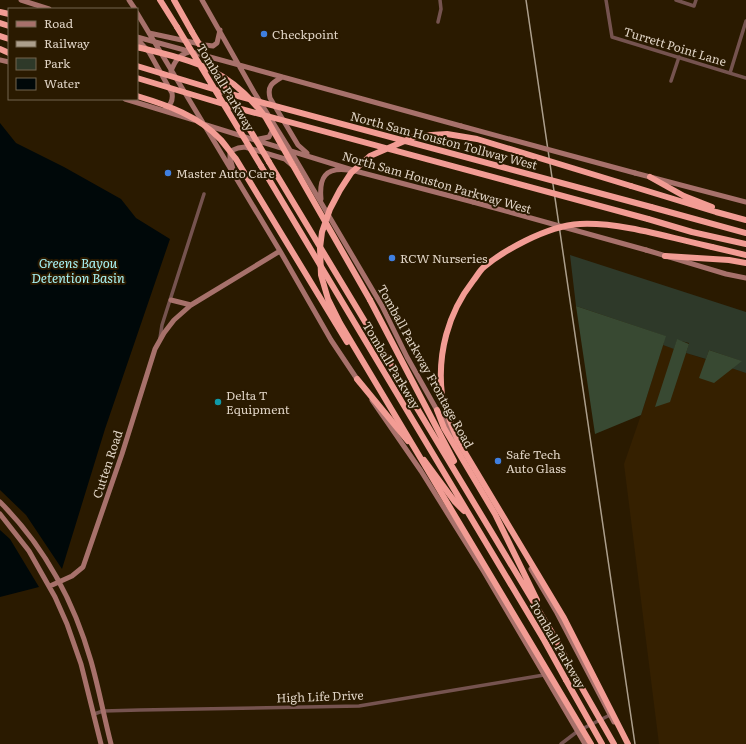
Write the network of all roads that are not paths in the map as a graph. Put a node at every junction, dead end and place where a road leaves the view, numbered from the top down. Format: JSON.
{"nodes":[{"id":1,"x":21,"y":0,"type":"edge"},
{"id":2,"x":160,"y":0,"type":"edge"},
{"id":3,"x":174,"y":0,"type":"edge"},
{"id":4,"x":202,"y":0,"type":"edge"},
{"id":5,"x":440,"y":0,"type":"edge"},
{"id":6,"x":606,"y":0,"type":"edge"},
{"id":7,"x":676,"y":0,"type":"edge"},
{"id":8,"x":696,"y":0,"type":"edge"},
{"id":9,"x":46,"y":8,"type":"edge"},
{"id":10,"x":138,"y":15,"type":"edge"},
{"id":11,"x":746,"y":21,"type":"edge"},
{"id":12,"x":438,"y":22,"type":"dead end"},
{"id":13,"x":220,"y":30,"type":"junction"},
{"id":14,"x":149,"y":33,"type":"junction"},
{"id":15,"x":138,"y":38,"type":"edge"},
{"id":16,"x":138,"y":39,"type":"edge"},
{"id":17,"x":155,"y":42,"type":"junction"},
{"id":18,"x":138,"y":47,"type":"edge"},
{"id":19,"x":190,"y":52,"type":"junction"},
{"id":20,"x":678,"y":57,"type":"junction"},
{"id":21,"x":138,"y":66,"type":"edge"},
{"id":22,"x":240,"y":66,"type":"junction"},
{"id":23,"x":171,"y":71,"type":"junction"},
{"id":24,"x":730,"y":73,"type":"junction"},
{"id":25,"x":282,"y":77,"type":"junction"},
{"id":26,"x":138,"y":78,"type":"edge"},
{"id":27,"x":746,"y":78,"type":"edge"},
{"id":28,"x":671,"y":81,"type":"dead end"},
{"id":29,"x":138,"y":96,"type":"edge"},
{"id":30,"x":128,"y":100,"type":"edge"},
{"id":31,"x":158,"y":109,"type":"junction"},
{"id":32,"x":272,"y":120,"type":"junction"},
{"id":33,"x":203,"y":123,"type":"junction"},
{"id":34,"x":254,"y":139,"type":"junction"},
{"id":35,"x":290,"y":150,"type":"junction"},
{"id":36,"x":311,"y":156,"type":"junction"},
{"id":37,"x":360,"y":172,"type":"junction"},
{"id":38,"x":650,"y":177,"type":"junction"},
{"id":39,"x":236,"y":179,"type":"junction"},
{"id":40,"x":309,"y":181,"type":"junction"},
{"id":41,"x":204,"y":194,"type":"dead end"},
{"id":42,"x":321,"y":202,"type":"junction"},
{"id":43,"x":746,"y":202,"type":"edge"},
{"id":44,"x":746,"y":216,"type":"edge"},
{"id":45,"x":746,"y":220,"type":"edge"},
{"id":46,"x":746,"y":233,"type":"edge"},
{"id":47,"x":746,"y":244,"type":"edge"},
{"id":48,"x":280,"y":251,"type":"junction"},
{"id":49,"x":746,"y":254,"type":"edge"},
{"id":50,"x":664,"y":256,"type":"junction"},
{"id":51,"x":746,"y":263,"type":"edge"},
{"id":52,"x":746,"y":278,"type":"edge"},
{"id":53,"x":171,"y":300,"type":"junction"},
{"id":54,"x":191,"y":305,"type":"junction"},
{"id":55,"x":159,"y":341,"type":"junction"},
{"id":56,"x":357,"y":379,"type":"junction"},
{"id":57,"x":437,"y":410,"type":"junction"},
{"id":58,"x":425,"y":464,"type":"junction"},
{"id":59,"x":0,"y":502,"type":"edge"},
{"id":60,"x":0,"y":514,"type":"edge"},
{"id":61,"x":482,"y":516,"type":"junction"},
{"id":62,"x":472,"y":520,"type":"junction"},
{"id":63,"x":60,"y":581,"type":"junction"},
{"id":64,"x":50,"y":586,"type":"junction"},
{"id":65,"x":554,"y":636,"type":"junction"},
{"id":66,"x":544,"y":675,"type":"junction"},
{"id":67,"x":103,"y":711,"type":"junction"},
{"id":68,"x":94,"y":714,"type":"junction"},
{"id":69,"x":610,"y":715,"type":"junction"},
{"id":70,"x":578,"y":731,"type":"junction"},
{"id":71,"x":101,"y":744,"type":"edge"},
{"id":72,"x":111,"y":744,"type":"edge"},
{"id":73,"x":561,"y":744,"type":"edge"},
{"id":74,"x":585,"y":744,"type":"edge"},
{"id":75,"x":591,"y":744,"type":"edge"},
{"id":76,"x":602,"y":744,"type":"edge"},
{"id":77,"x":614,"y":744,"type":"edge"},
{"id":78,"x":629,"y":744,"type":"edge"}],
"edges":[{"from":1,"to":9,"type":"main road"},
{"from":2,"to":62,"type":"highway","name":"Tomball Parkway","bridge":true},
{"from":3,"to":61,"type":"highway","name":"Tomball Parkway","bridge":true},
{"from":4,"to":13,"type":"main road","name":"Tomball Parkway Frontage Road"},
{"from":5,"to":12,"type":"street"},
{"from":6,"to":20,"type":"street","name":"Turrett Point Lane"},
{"from":7,"to":8,"type":"street"},
{"from":10,"to":14,"type":"main road"},
{"from":11,"to":24,"type":"street"},
{"from":13,"to":14,"type":"main road"},
{"from":13,"to":22,"type":"main road","name":"Tomball Parkway Frontage Road"},
{"from":14,"to":17,"type":"main road"},
{"from":15,"to":17,"type":"main road"},
{"from":16,"to":31,"type":"main road"},
{"from":17,"to":19,"type":"main road"},
{"from":17,"to":23,"type":"main road"},
{"from":18,"to":61,"type":"highway","bridge":true},
{"from":19,"to":22,"type":"main road"},
{"from":19,"to":23,"type":"main road"},
{"from":20,"to":24,"type":"street","name":"Turrett Point Lane"},
{"from":20,"to":28,"type":"street"},
{"from":21,"to":46,"type":"highway","name":"North Sam Houston Tollway West","bridge":true},
{"from":22,"to":25,"type":"main road"},
{"from":22,"to":32,"type":"main road","name":"Tomball Parkway Frontage Road"},
{"from":23,"to":33,"type":"main road"},
{"from":24,"to":27,"type":"street","name":"Turrett Point Lane"},
{"from":25,"to":36,"type":"main road"},
{"from":25,"to":38,"type":"main road","bridge":true},
{"from":26,"to":47,"type":"highway","name":"North Sam Houston Tollway West","bridge":true},
{"from":29,"to":58,"type":"highway","bridge":true},
{"from":30,"to":31,"type":"main road","name":"North Sam Houston Parkway West"},
{"from":31,"to":33,"type":"main road","name":"North Sam Houston Parkway West"},
{"from":32,"to":34,"type":"main road"},
{"from":32,"to":35,"type":"main road","name":"Tomball Parkway Frontage Road"},
{"from":33,"to":34,"type":"main road","name":"North Sam Houston Parkway West"},
{"from":33,"to":39,"type":"main road"},
{"from":34,"to":35,"type":"main road","name":"North Sam Houston Parkway West"},
{"from":35,"to":36,"type":"main road","name":"North Sam Houston Parkway West"},
{"from":35,"to":40,"type":"main road","name":"Tomball Parkway Frontage Road"},
{"from":36,"to":37,"type":"main road","name":"North Sam Houston Parkway West"},
{"from":37,"to":42,"type":"main road"},
{"from":37,"to":50,"type":"main road","name":"North Sam Houston Parkway West","bridge":true},
{"from":38,"to":43,"type":"main road"},
{"from":38,"to":44,"type":"highway"},
{"from":39,"to":40,"type":"main road"},
{"from":39,"to":48,"type":"main road"},
{"from":40,"to":42,"type":"main road","name":"Tomball Parkway Frontage Road"},
{"from":41,"to":53,"type":"street","name":"Cutten Road"},
{"from":42,"to":57,"type":"main road","name":"Tomball Parkway Frontage Road"},
{"from":45,"to":58,"type":"highway","bridge":true},
{"from":48,"to":54,"type":"main road","name":"Cutten Road"},
{"from":48,"to":56,"type":"main road"},
{"from":49,"to":78,"type":"highway","bridge":true},
{"from":50,"to":51,"type":"highway"},
{"from":50,"to":52,"type":"main road","name":"North Sam Houston Parkway West"},
{"from":53,"to":54,"type":"main road"},
{"from":53,"to":55,"type":"street","name":"Cutten Road"},
{"from":54,"to":55,"type":"main road","name":"Cutten Road"},
{"from":55,"to":63,"type":"main road","name":"Cutten Road"},
{"from":56,"to":62,"type":"highway"},
{"from":56,"to":66,"type":"main road"},
{"from":57,"to":65,"type":"highway"},
{"from":57,"to":69,"type":"main road","name":"Tomball Parkway Frontage Road"},
{"from":58,"to":75,"type":"highway","bridge":true},
{"from":59,"to":63,"type":"main road"},
{"from":60,"to":64,"type":"main road"},
{"from":61,"to":65,"type":"highway","name":"Tomball Parkway"},
{"from":62,"to":76,"type":"highway","name":"Tomball Parkway","bridge":true},
{"from":63,"to":64,"type":"main road","name":"Cutten Road"},
{"from":63,"to":67,"type":"main road"},
{"from":64,"to":68,"type":"main road"},
{"from":65,"to":77,"type":"highway","name":"Tomball Parkway","bridge":true},
{"from":66,"to":67,"type":"street","name":"High Life Drive"},
{"from":66,"to":70,"type":"main road"},
{"from":67,"to":68,"type":"street","name":"High Life Drive"},
{"from":67,"to":72,"type":"main road"},
{"from":68,"to":71,"type":"main road"},
{"from":69,"to":70,"type":"street"},
{"from":69,"to":78,"type":"main road","name":"Tomball Parkway Frontage Road"},
{"from":70,"to":73,"type":"street"},
{"from":70,"to":74,"type":"main road"}]}
